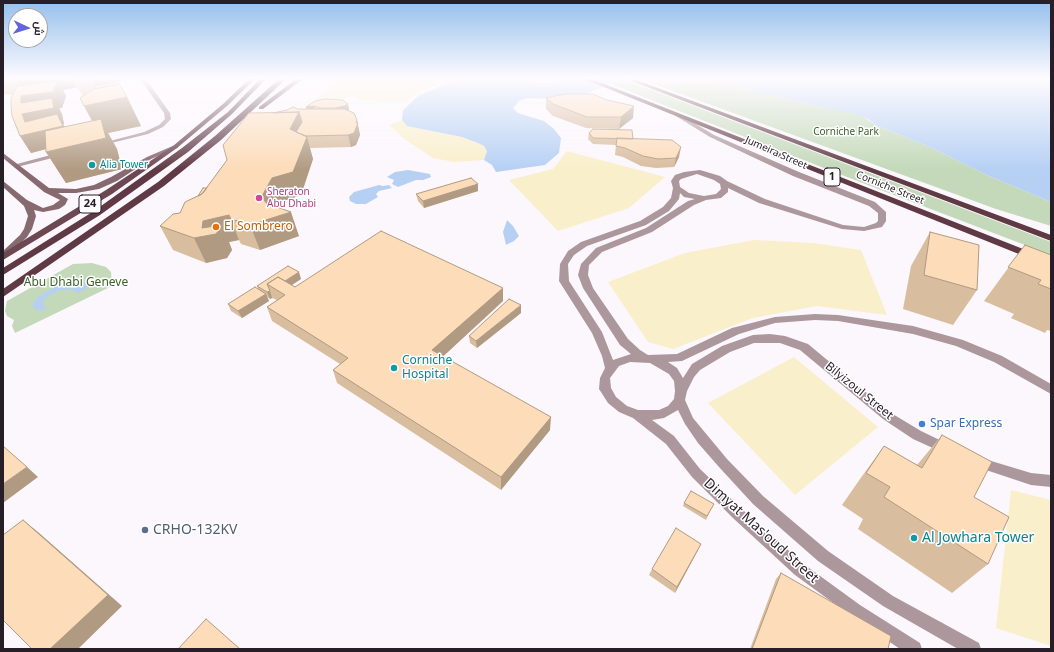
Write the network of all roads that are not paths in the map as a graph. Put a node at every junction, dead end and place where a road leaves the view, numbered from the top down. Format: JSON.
{"nodes":[{"id":1,"x":164,"y":109,"type":"edge"},
{"id":2,"x":220,"y":109,"type":"edge"},
{"id":3,"x":233,"y":109,"type":"edge"},
{"id":4,"x":249,"y":109,"type":"edge"},
{"id":5,"x":258,"y":109,"type":"edge"},
{"id":6,"x":664,"y":109,"type":"edge"},
{"id":7,"x":711,"y":109,"type":"edge"},
{"id":8,"x":676,"y":114,"type":"junction"},
{"id":9,"x":218,"y":138,"type":"junction"},
{"id":10,"x":92,"y":147,"type":"edge"},
{"id":11,"x":175,"y":147,"type":"junction"},
{"id":12,"x":70,"y":152,"type":"edge"},
{"id":13,"x":3,"y":155,"type":"edge"},
{"id":14,"x":17,"y":165,"type":"junction"},
{"id":15,"x":724,"y":183,"type":"junction"},
{"id":16,"x":3,"y":184,"type":"edge"},
{"id":17,"x":677,"y":188,"type":"junction"},
{"id":18,"x":47,"y":190,"type":"junction"},
{"id":19,"x":704,"y":198,"type":"junction"},
{"id":20,"x":23,"y":201,"type":"junction"},
{"id":21,"x":1051,"y":238,"type":"edge"},
{"id":22,"x":3,"y":257,"type":"edge"},
{"id":23,"x":1051,"y":264,"type":"edge"},
{"id":24,"x":3,"y":272,"type":"edge"},
{"id":25,"x":3,"y":294,"type":"edge"},
{"id":26,"x":648,"y":358,"type":"junction"},
{"id":27,"x":610,"y":368,"type":"junction"},
{"id":28,"x":1051,"y":390,"type":"edge"},
{"id":29,"x":680,"y":395,"type":"junction"},
{"id":30,"x":638,"y":415,"type":"junction"},
{"id":31,"x":1051,"y":481,"type":"edge"},
{"id":32,"x":910,"y":648,"type":"edge"},
{"id":33,"x":973,"y":649,"type":"edge"}],
"edges":[{"from":1,"to":10,"type":"street"},
{"from":2,"to":11,"type":"main road","number":"24"},
{"from":3,"to":24,"type":"highway"},
{"from":4,"to":9,"type":"highway","number":"24"},
{"from":5,"to":9,"type":"highway"},
{"from":6,"to":8,"type":"highway","name":"Corniche Street","number":"1"},
{"from":7,"to":21,"type":"highway","name":"Corniche Street","number":"1"},
{"from":8,"to":15,"type":"street","name":"Jumeira Street"},
{"from":8,"to":23,"type":"highway","name":"Corniche Street","number":"1"},
{"from":9,"to":25,"type":"highway","number":"24"},
{"from":11,"to":18,"type":"main road"},
{"from":11,"to":22,"type":"main road","number":"24"},
{"from":12,"to":14,"type":"street"},
{"from":13,"to":14,"type":"main road"},
{"from":14,"to":18,"type":"main road"},
{"from":15,"to":17,"type":"street"},
{"from":15,"to":19,"type":"street"},
{"from":16,"to":20,"type":"main road"},
{"from":17,"to":19,"type":"street"},
{"from":17,"to":27,"type":"street"},
{"from":18,"to":20,"type":"main road"},
{"from":19,"to":26,"type":"street"},
{"from":20,"to":22,"type":"main road"},
{"from":26,"to":27,"type":"street"},
{"from":26,"to":28,"type":"street"},
{"from":26,"to":29,"type":"street"},
{"from":27,"to":30,"type":"street"},
{"from":29,"to":30,"type":"street"},
{"from":29,"to":31,"type":"street","name":"Bilyizoul Street"},
{"from":29,"to":33,"type":"street","name":"Dimyat Mas'oud Street"},
{"from":30,"to":32,"type":"street","name":"Dimyat Mas'oud Street"}]}
